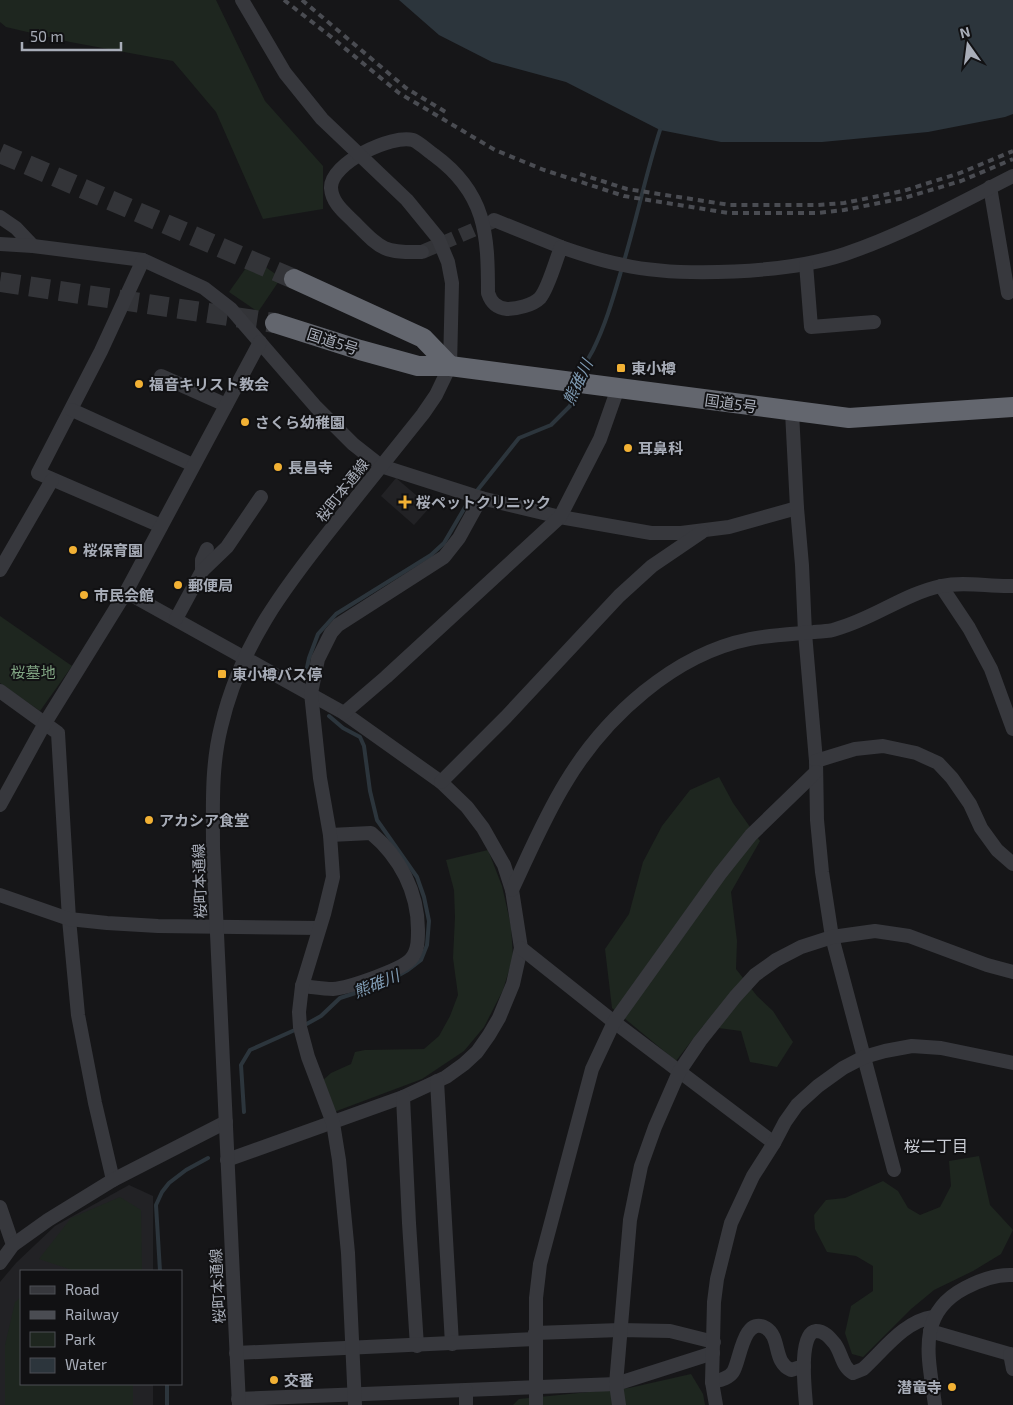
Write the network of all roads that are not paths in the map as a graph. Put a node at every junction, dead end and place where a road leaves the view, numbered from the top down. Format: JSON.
{"nodes":[{"id":1,"x":242,"y":0,"type":"edge"},
{"id":2,"x":358,"y":155,"type":"junction"},
{"id":3,"x":1013,"y":176,"type":"edge"},
{"id":4,"x":990,"y":187,"type":"junction"},
{"id":5,"x":0,"y":217,"type":"edge"},
{"id":6,"x":494,"y":220,"type":"dead end"},
{"id":7,"x":0,"y":244,"type":"edge"},
{"id":8,"x":33,"y":246,"type":"junction"},
{"id":9,"x":561,"y":247,"type":"junction"},
{"id":10,"x":422,"y":252,"type":"tunnel mouth"},
{"id":11,"x":143,"y":260,"type":"junction"},
{"id":12,"x":806,"y":264,"type":"junction"},
{"id":13,"x":294,"y":279,"type":"tunnel mouth"},
{"id":14,"x":1008,"y":293,"type":"dead end"},
{"id":15,"x":874,"y":322,"type":"dead end"},
{"id":16,"x":276,"y":323,"type":"tunnel mouth"},
{"id":17,"x":260,"y":342,"type":"junction"},
{"id":18,"x":450,"y":366,"type":"junction"},
{"id":19,"x":161,"y":376,"type":"dead end"},
{"id":20,"x":618,"y":388,"type":"junction"},
{"id":21,"x":226,"y":405,"type":"junction"},
{"id":22,"x":1013,"y":407,"type":"edge"},
{"id":23,"x":72,"y":410,"type":"junction"},
{"id":24,"x":792,"y":412,"type":"junction"},
{"id":25,"x":193,"y":466,"type":"junction"},
{"id":26,"x":381,"y":466,"type":"junction"},
{"id":27,"x":52,"y":480,"type":"junction"},
{"id":28,"x":260,"y":498,"type":"dead end"},
{"id":29,"x":481,"y":498,"type":"junction"},
{"id":30,"x":797,"y":508,"type":"junction"},
{"id":31,"x":560,"y":517,"type":"junction"},
{"id":32,"x":161,"y":526,"type":"junction"},
{"id":33,"x":704,"y":531,"type":"junction"},
{"id":34,"x":207,"y":549,"type":"dead end"},
{"id":35,"x":0,"y":570,"type":"edge"},
{"id":36,"x":202,"y":572,"type":"junction"},
{"id":37,"x":941,"y":586,"type":"junction"},
{"id":38,"x":1013,"y":586,"type":"edge"},
{"id":39,"x":126,"y":592,"type":"junction"},
{"id":40,"x":176,"y":620,"type":"junction"},
{"id":41,"x":805,"y":633,"type":"junction"},
{"id":42,"x":245,"y":658,"type":"junction"},
{"id":43,"x":0,"y":691,"type":"edge"},
{"id":44,"x":311,"y":693,"type":"junction"},
{"id":45,"x":344,"y":713,"type":"junction"},
{"id":46,"x":45,"y":723,"type":"junction"},
{"id":47,"x":1013,"y":729,"type":"edge"},
{"id":48,"x":816,"y":766,"type":"junction"},
{"id":49,"x":441,"y":782,"type":"junction"},
{"id":50,"x":0,"y":805,"type":"edge"},
{"id":51,"x":330,"y":835,"type":"junction"},
{"id":52,"x":1013,"y":864,"type":"edge"},
{"id":53,"x":512,"y":890,"type":"junction"},
{"id":54,"x":0,"y":895,"type":"edge"},
{"id":55,"x":69,"y":919,"type":"junction"},
{"id":56,"x":217,"y":927,"type":"junction"},
{"id":57,"x":319,"y":928,"type":"junction"},
{"id":58,"x":832,"y":937,"type":"junction"},
{"id":59,"x":521,"y":948,"type":"junction"},
{"id":60,"x":1013,"y":972,"type":"edge"},
{"id":61,"x":302,"y":986,"type":"junction"},
{"id":62,"x":614,"y":1022,"type":"junction"},
{"id":63,"x":864,"y":1057,"type":"junction"},
{"id":64,"x":1013,"y":1063,"type":"edge"},
{"id":65,"x":679,"y":1072,"type":"junction"},
{"id":66,"x":437,"y":1081,"type":"junction"},
{"id":67,"x":403,"y":1096,"type":"junction"},
{"id":68,"x":226,"y":1122,"type":"junction"},
{"id":69,"x":333,"y":1123,"type":"junction"},
{"id":70,"x":774,"y":1143,"type":"junction"},
{"id":71,"x":228,"y":1160,"type":"junction"},
{"id":72,"x":894,"y":1170,"type":"dead end"},
{"id":73,"x":113,"y":1180,"type":"junction"},
{"id":74,"x":0,"y":1207,"type":"edge"},
{"id":75,"x":13,"y":1245,"type":"junction"},
{"id":76,"x":0,"y":1263,"type":"edge"},
{"id":77,"x":1013,"y":1275,"type":"edge"},
{"id":78,"x":932,"y":1324,"type":"junction"},
{"id":79,"x":620,"y":1330,"type":"junction"},
{"id":80,"x":535,"y":1336,"type":"junction"},
{"id":81,"x":452,"y":1344,"type":"junction"},
{"id":82,"x":418,"y":1346,"type":"junction"},
{"id":83,"x":714,"y":1347,"type":"junction"},
{"id":84,"x":352,"y":1348,"type":"junction"},
{"id":85,"x":236,"y":1353,"type":"junction"},
{"id":86,"x":1011,"y":1355,"type":"edge"},
{"id":87,"x":804,"y":1366,"type":"junction"},
{"id":88,"x":1013,"y":1369,"type":"edge"},
{"id":89,"x":712,"y":1382,"type":"junction"},
{"id":90,"x":616,"y":1384,"type":"junction"},
{"id":91,"x":536,"y":1388,"type":"junction"},
{"id":92,"x":466,"y":1390,"type":"junction"},
{"id":93,"x":355,"y":1400,"type":"edge"},
{"id":94,"x":238,"y":1402,"type":"edge"},
{"id":95,"x":466,"y":1405,"type":"edge"},
{"id":96,"x":536,"y":1405,"type":"edge"},
{"id":97,"x":618,"y":1405,"type":"edge"},
{"id":98,"x":716,"y":1405,"type":"edge"},
{"id":99,"x":806,"y":1405,"type":"edge"},
{"id":100,"x":935,"y":1405,"type":"edge"}],
"edges":[{"from":1,"to":2,"type":"street"},
{"from":2,"to":9,"type":"street"},
{"from":2,"to":10,"type":"street"},
{"from":2,"to":18,"type":"street"},
{"from":3,"to":4,"type":"street"},
{"from":4,"to":12,"type":"street"},
{"from":4,"to":14,"type":"street"},
{"from":5,"to":8,"type":"street"},
{"from":6,"to":9,"type":"street"},
{"from":7,"to":8,"type":"street"},
{"from":8,"to":11,"type":"street"},
{"from":9,"to":12,"type":"street"},
{"from":11,"to":17,"type":"street"},
{"from":11,"to":23,"type":"street"},
{"from":12,"to":15,"type":"street"},
{"from":13,"to":18,"type":"highway"},
{"from":16,"to":18,"type":"highway","name":"国道5号"},
{"from":17,"to":21,"type":"street"},
{"from":17,"to":26,"type":"street"},
{"from":18,"to":20,"type":"highway","name":"国道5号"},
{"from":18,"to":26,"type":"street","name":"桜町本通線"},
{"from":19,"to":21,"type":"street"},
{"from":20,"to":24,"type":"highway","name":"国道5号"},
{"from":20,"to":31,"type":"street"},
{"from":21,"to":25,"type":"street"},
{"from":22,"to":24,"type":"highway","name":"国道5号"},
{"from":23,"to":25,"type":"street"},
{"from":23,"to":27,"type":"street"},
{"from":24,"to":30,"type":"street"},
{"from":25,"to":32,"type":"street"},
{"from":26,"to":29,"type":"street"},
{"from":26,"to":42,"type":"street","name":"桜町本通線"},
{"from":27,"to":32,"type":"street"},
{"from":27,"to":35,"type":"street"},
{"from":28,"to":36,"type":"street"},
{"from":29,"to":31,"type":"street"},
{"from":29,"to":44,"type":"street"},
{"from":30,"to":33,"type":"street"},
{"from":30,"to":41,"type":"street"},
{"from":31,"to":33,"type":"street"},
{"from":31,"to":45,"type":"street"},
{"from":32,"to":39,"type":"street"},
{"from":33,"to":49,"type":"street"},
{"from":34,"to":36,"type":"street"},
{"from":36,"to":40,"type":"street"},
{"from":37,"to":38,"type":"street"},
{"from":37,"to":41,"type":"street"},
{"from":37,"to":47,"type":"street"},
{"from":39,"to":40,"type":"street"},
{"from":39,"to":46,"type":"street"},
{"from":40,"to":42,"type":"street"},
{"from":41,"to":48,"type":"street"},
{"from":41,"to":53,"type":"street"},
{"from":42,"to":44,"type":"street"},
{"from":42,"to":56,"type":"street","name":"桜町本通線"},
{"from":43,"to":46,"type":"street"},
{"from":44,"to":45,"type":"street"},
{"from":44,"to":51,"type":"street"},
{"from":45,"to":49,"type":"street"},
{"from":46,"to":50,"type":"street"},
{"from":46,"to":55,"type":"street"},
{"from":48,"to":52,"type":"street"},
{"from":48,"to":58,"type":"street"},
{"from":48,"to":62,"type":"street"},
{"from":49,"to":53,"type":"street"},
{"from":51,"to":57,"type":"street"},
{"from":51,"to":61,"type":"street"},
{"from":53,"to":59,"type":"street"},
{"from":54,"to":55,"type":"street"},
{"from":55,"to":56,"type":"street"},
{"from":55,"to":73,"type":"street"},
{"from":56,"to":57,"type":"street"},
{"from":56,"to":68,"type":"street","name":"桜町本通線"},
{"from":57,"to":61,"type":"street"},
{"from":58,"to":60,"type":"street"},
{"from":58,"to":63,"type":"street"},
{"from":58,"to":65,"type":"street"},
{"from":59,"to":62,"type":"street"},
{"from":59,"to":66,"type":"street"},
{"from":61,"to":69,"type":"street"},
{"from":62,"to":65,"type":"street"},
{"from":62,"to":80,"type":"street"},
{"from":63,"to":64,"type":"street"},
{"from":63,"to":70,"type":"street"},
{"from":63,"to":72,"type":"street"},
{"from":65,"to":70,"type":"street"},
{"from":65,"to":79,"type":"street"},
{"from":66,"to":67,"type":"street"},
{"from":66,"to":81,"type":"street"},
{"from":67,"to":69,"type":"street"},
{"from":67,"to":82,"type":"street"},
{"from":68,"to":71,"type":"street","name":"桜町本通線"},
{"from":68,"to":73,"type":"street"},
{"from":69,"to":71,"type":"street"},
{"from":69,"to":84,"type":"street"},
{"from":70,"to":83,"type":"street"},
{"from":71,"to":85,"type":"street","name":"桜町本通線"},
{"from":73,"to":75,"type":"street"},
{"from":74,"to":75,"type":"street"},
{"from":75,"to":76,"type":"street"},
{"from":77,"to":78,"type":"street"},
{"from":78,"to":86,"type":"street"},
{"from":78,"to":87,"type":"street"},
{"from":78,"to":100,"type":"street"},
{"from":79,"to":80,"type":"street"},
{"from":79,"to":83,"type":"street"},
{"from":79,"to":90,"type":"street"},
{"from":80,"to":81,"type":"street"},
{"from":80,"to":91,"type":"street"},
{"from":81,"to":82,"type":"street"},
{"from":82,"to":84,"type":"street"},
{"from":83,"to":89,"type":"street"},
{"from":83,"to":90,"type":"street"},
{"from":84,"to":85,"type":"street"},
{"from":84,"to":93,"type":"street"},
{"from":85,"to":94,"type":"street","name":"桜町本通線"},
{"from":86,"to":88,"type":"street"},
{"from":87,"to":89,"type":"street"},
{"from":87,"to":99,"type":"street"},
{"from":89,"to":98,"type":"street"},
{"from":90,"to":91,"type":"street"},
{"from":90,"to":97,"type":"street"},
{"from":91,"to":92,"type":"street"},
{"from":91,"to":96,"type":"street"},
{"from":92,"to":93,"type":"street"},
{"from":92,"to":95,"type":"street"},
{"from":93,"to":94,"type":"street"}]}
